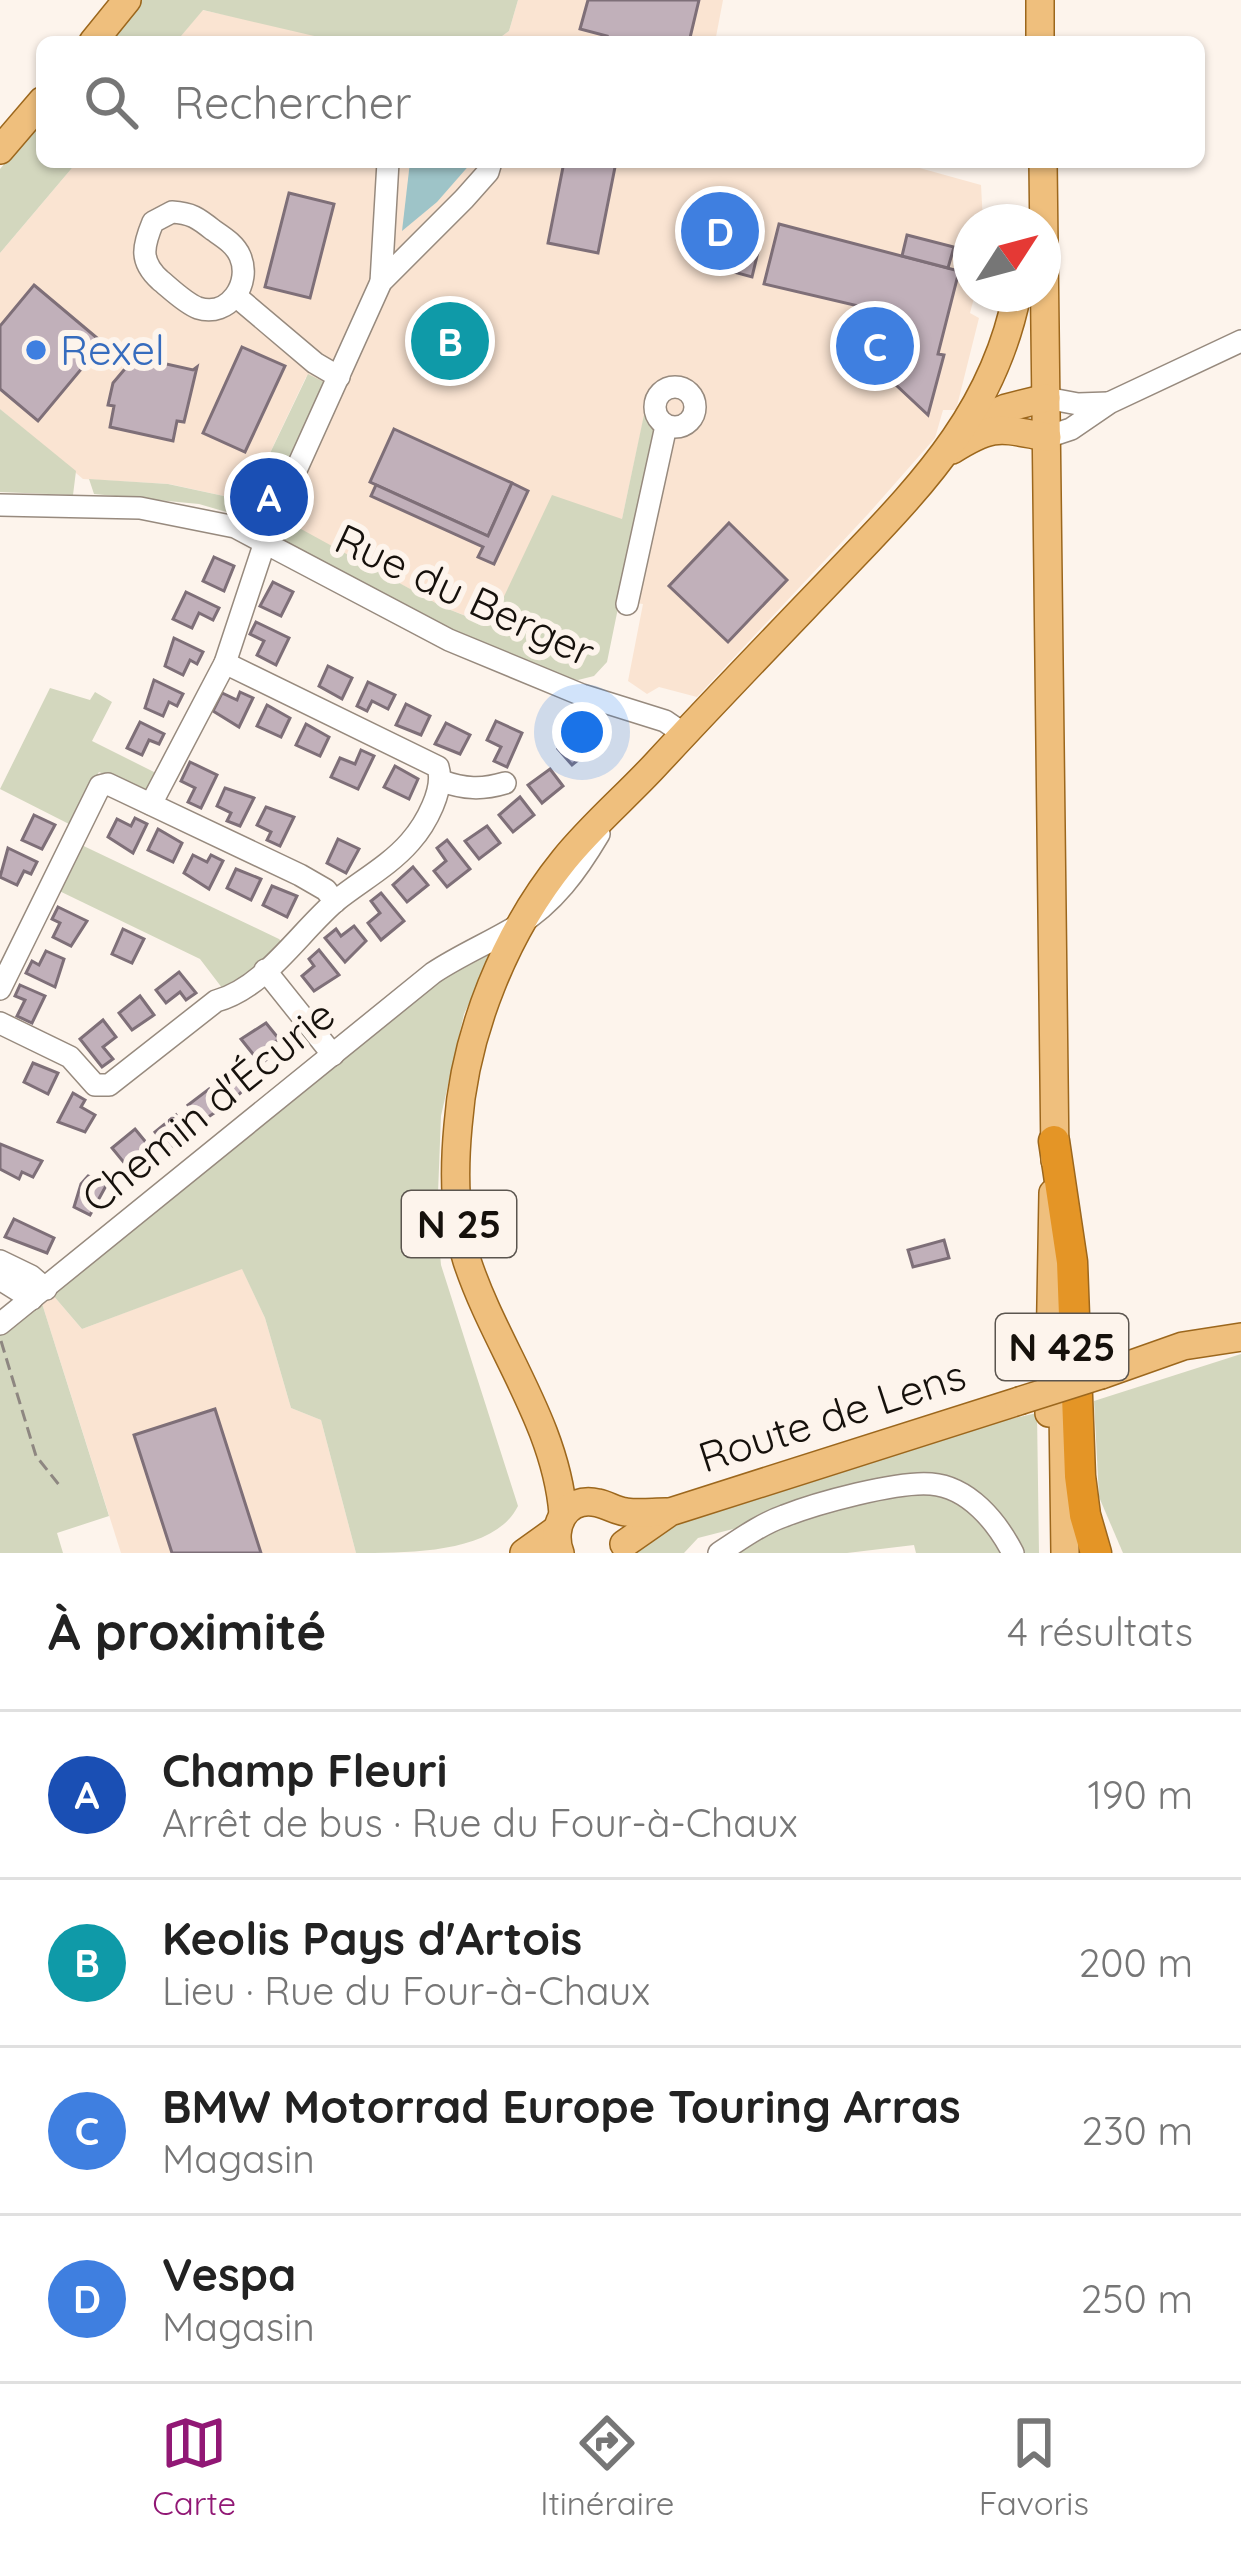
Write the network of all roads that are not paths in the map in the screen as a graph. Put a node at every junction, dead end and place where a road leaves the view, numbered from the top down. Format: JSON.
{"nodes":[{"id":1,"x":127,"y":0,"type":"edge"},
{"id":2,"x":1040,"y":0,"type":"edge"},
{"id":3,"x":97,"y":36,"type":"edge"},
{"id":4,"x":1040,"y":36,"type":"edge"},
{"id":5,"x":36,"y":108,"type":"edge"},
{"id":6,"x":0,"y":150,"type":"edge"},
{"id":7,"x":388,"y":168,"type":"edge"},
{"id":8,"x":489,"y":168,"type":"edge"},
{"id":9,"x":1037,"y":168,"type":"edge"},
{"id":10,"x":1038,"y":168,"type":"edge"},
{"id":11,"x":1031,"y":204,"type":"edge"},
{"id":12,"x":381,"y":282,"type":"junction"},
{"id":13,"x":237,"y":297,"type":"junction"},
{"id":14,"x":1012,"y":312,"type":"edge"},
{"id":15,"x":1241,"y":341,"type":"edge"},
{"id":16,"x":339,"y":376,"type":"junction"},
{"id":17,"x":1046,"y":398,"type":"junction"},
{"id":18,"x":1109,"y":403,"type":"junction"},
{"id":19,"x":666,"y":426,"type":"dead end"},
{"id":20,"x":1046,"y":437,"type":"junction"},
{"id":21,"x":956,"y":440,"type":"junction"},
{"id":22,"x":0,"y":505,"type":"edge"},
{"id":23,"x":266,"y":541,"type":"junction"},
{"id":24,"x":627,"y":604,"type":"dead end"},
{"id":25,"x":225,"y":663,"type":"junction"},
{"id":26,"x":684,"y":734,"type":"junction"},
{"id":27,"x":442,"y":781,"type":"junction"},
{"id":28,"x":505,"y":783,"type":"dead end"},
{"id":29,"x":151,"y":804,"type":"junction"},
{"id":30,"x":335,"y":902,"type":"junction"},
{"id":31,"x":484,"y":953,"type":"junction"},
{"id":32,"x":265,"y":970,"type":"junction"},
{"id":33,"x":0,"y":988,"type":"edge"},
{"id":34,"x":0,"y":1023,"type":"edge"},
{"id":35,"x":333,"y":1055,"type":"junction"},
{"id":36,"x":1054,"y":1141,"type":"junction"},
{"id":37,"x":0,"y":1261,"type":"edge"},
{"id":38,"x":0,"y":1279,"type":"edge"},
{"id":39,"x":39,"y":1294,"type":"junction"},
{"id":40,"x":0,"y":1324,"type":"edge"},
{"id":41,"x":1241,"y":1326,"type":"edge"},
{"id":42,"x":1241,"y":1337,"type":"edge"},
{"id":43,"x":1183,"y":1346,"type":"junction"},
{"id":44,"x":611,"y":1509,"type":"junction"},
{"id":45,"x":670,"y":1512,"type":"junction"},
{"id":46,"x":560,"y":1532,"type":"edge"},
{"id":47,"x":622,"y":1549,"type":"edge"},
{"id":48,"x":524,"y":1553,"type":"edge"},
{"id":49,"x":719,"y":1553,"type":"edge"},
{"id":50,"x":1013,"y":1553,"type":"edge"},
{"id":51,"x":1050,"y":1553,"type":"edge"},
{"id":52,"x":1065,"y":1553,"type":"edge"},
{"id":53,"x":1096,"y":1553,"type":"edge"}],
"edges":[{"from":1,"to":3,"type":"main road"},
{"from":2,"to":4,"type":"main road"},
{"from":5,"to":6,"type":"main road"},
{"from":7,"to":12,"type":"street"},
{"from":8,"to":12,"type":"street"},
{"from":9,"to":11,"type":"main road"},
{"from":10,"to":17,"type":"main road","number":"N 425"},
{"from":12,"to":16,"type":"street"},
{"from":13,"to":13,"type":"street"},
{"from":13,"to":16,"type":"street"},
{"from":14,"to":21,"type":"main road","number":"N 25"},
{"from":15,"to":18,"type":"street"},
{"from":16,"to":23,"type":"street"},
{"from":17,"to":18,"type":"street"},
{"from":17,"to":20,"type":"main road","number":"N 425"},
{"from":17,"to":21,"type":"main road","number":"N 25"},
{"from":18,"to":20,"type":"street"},
{"from":19,"to":24,"type":"street"},
{"from":20,"to":21,"type":"main road","number":"N 25"},
{"from":20,"to":36,"type":"main road","number":"N 425"},
{"from":21,"to":26,"type":"main road","number":"N 25"},
{"from":22,"to":23,"type":"street","name":"Rue du Berger"},
{"from":23,"to":25,"type":"street"},
{"from":23,"to":26,"type":"street","name":"Rue du Berger"},
{"from":25,"to":27,"type":"street"},
{"from":25,"to":29,"type":"street"},
{"from":26,"to":31,"type":"main road","number":"N 25"},
{"from":27,"to":28,"type":"street"},
{"from":27,"to":30,"type":"street"},
{"from":29,"to":30,"type":"street"},
{"from":29,"to":33,"type":"street"},
{"from":30,"to":32,"type":"street"},
{"from":31,"to":35,"type":"street","name":"Chemin d'Écurie"},
{"from":31,"to":46,"type":"main road","number":"N 25"},
{"from":32,"to":34,"type":"street"},
{"from":32,"to":35,"type":"street"},
{"from":35,"to":39,"type":"street","name":"Chemin d'Écurie"},
{"from":36,"to":51,"type":"main road","number":"N 425"},
{"from":36,"to":52,"type":"main road","number":"N 425"},
{"from":36,"to":53,"type":"highway"},
{"from":37,"to":39,"type":"street"},
{"from":38,"to":39,"type":"street"},
{"from":39,"to":40,"type":"street","name":"Chemin d'Écurie"},
{"from":41,"to":43,"type":"street"},
{"from":42,"to":43,"type":"main road","name":"Route de Lens"},
{"from":43,"to":45,"type":"main road","name":"Route de Lens","bridge":true},
{"from":44,"to":45,"type":"main road"},
{"from":44,"to":46,"type":"main road"},
{"from":44,"to":47,"type":"main road"},
{"from":45,"to":47,"type":"main road"},
{"from":46,"to":48,"type":"main road"},
{"from":49,"to":50,"type":"street"}]}
